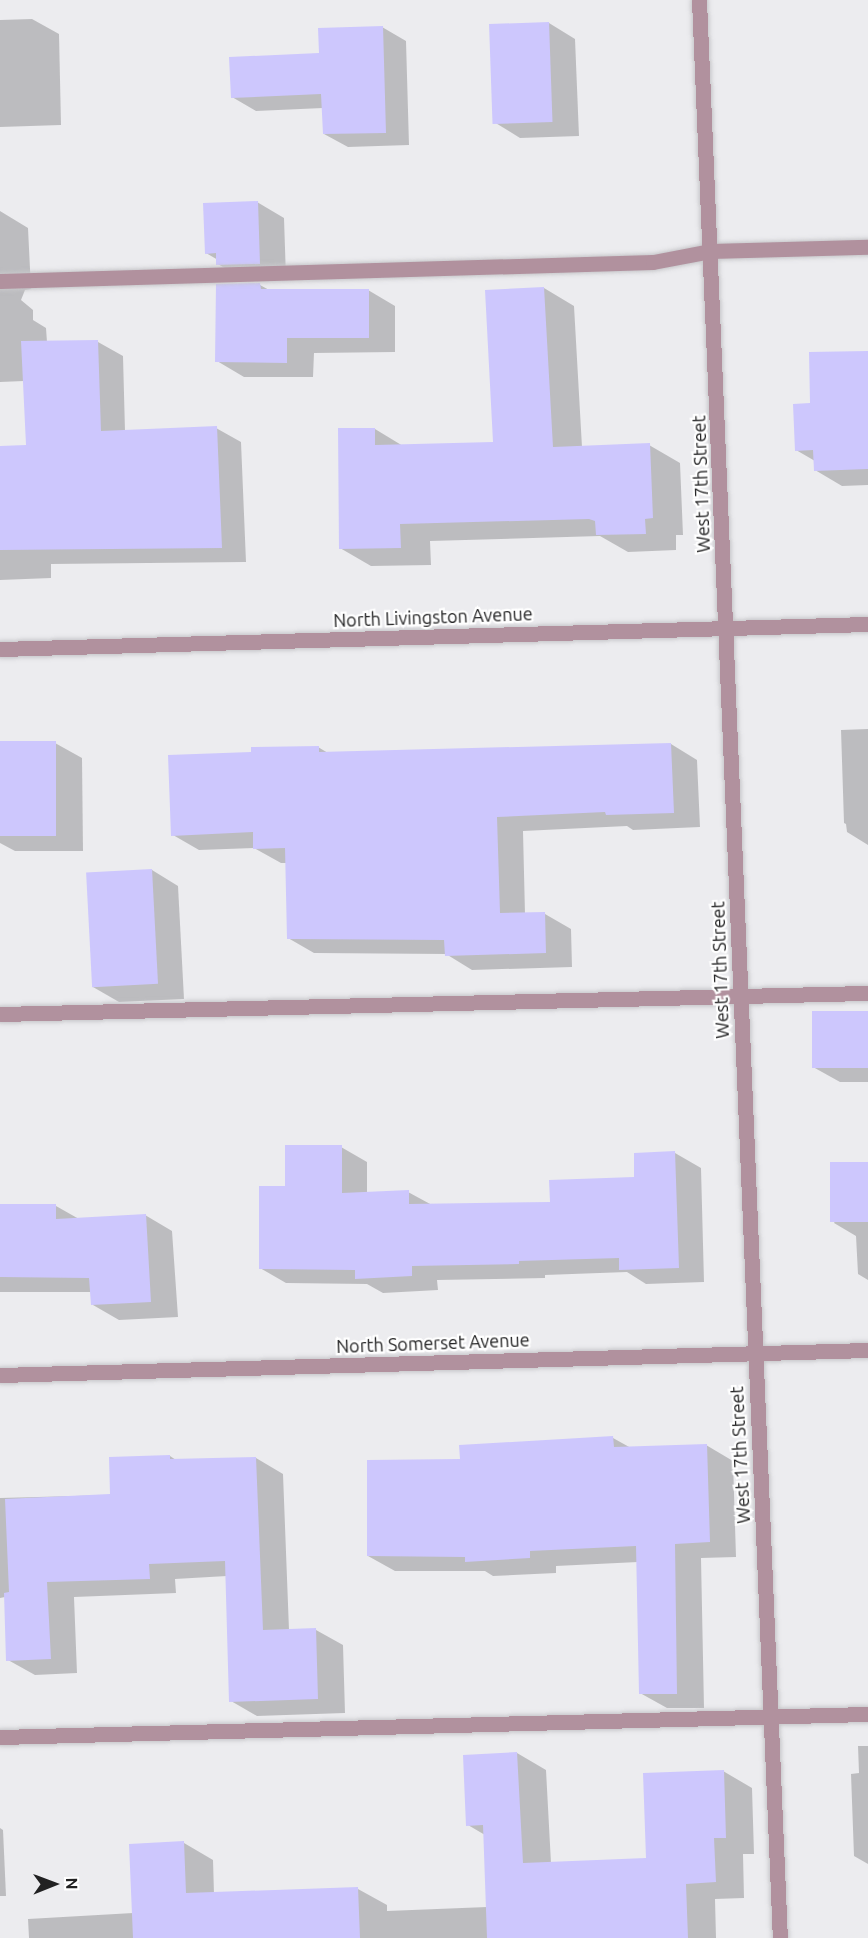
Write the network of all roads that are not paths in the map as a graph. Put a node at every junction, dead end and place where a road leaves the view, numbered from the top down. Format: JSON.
{"nodes":[{"id":1,"x":699,"y":0,"type":"edge"},
{"id":2,"x":868,"y":247,"type":"edge"},
{"id":3,"x":710,"y":250,"type":"junction"},
{"id":4,"x":0,"y":281,"type":"edge"},
{"id":5,"x":868,"y":624,"type":"edge"},
{"id":6,"x":726,"y":628,"type":"junction"},
{"id":7,"x":0,"y":649,"type":"edge"},
{"id":8,"x":868,"y":993,"type":"edge"},
{"id":9,"x":741,"y":997,"type":"junction"},
{"id":10,"x":0,"y":1014,"type":"edge"},
{"id":11,"x":868,"y":1350,"type":"edge"},
{"id":12,"x":755,"y":1353,"type":"junction"},
{"id":13,"x":0,"y":1375,"type":"edge"},
{"id":14,"x":868,"y":1714,"type":"edge"},
{"id":15,"x":771,"y":1716,"type":"junction"},
{"id":16,"x":0,"y":1737,"type":"edge"},
{"id":17,"x":780,"y":1938,"type":"edge"}],
"edges":[{"from":1,"to":3,"type":"street","name":"West 17th Street"},
{"from":2,"to":3,"type":"street"},
{"from":3,"to":4,"type":"street"},
{"from":3,"to":6,"type":"street","name":"West 17th Street"},
{"from":5,"to":6,"type":"street","name":"North Livingston Avenue"},
{"from":6,"to":7,"type":"street","name":"North Livingston Avenue"},
{"from":6,"to":9,"type":"street","name":"West 17th Street"},
{"from":8,"to":9,"type":"street"},
{"from":9,"to":10,"type":"street"},
{"from":9,"to":12,"type":"street","name":"West 17th Street"},
{"from":11,"to":12,"type":"street","name":"North Somerset Avenue"},
{"from":12,"to":13,"type":"street","name":"North Somerset Avenue"},
{"from":12,"to":15,"type":"street","name":"West 17th Street"},
{"from":14,"to":15,"type":"street"},
{"from":15,"to":16,"type":"street"},
{"from":15,"to":17,"type":"street","name":"West 17th Street"}]}
